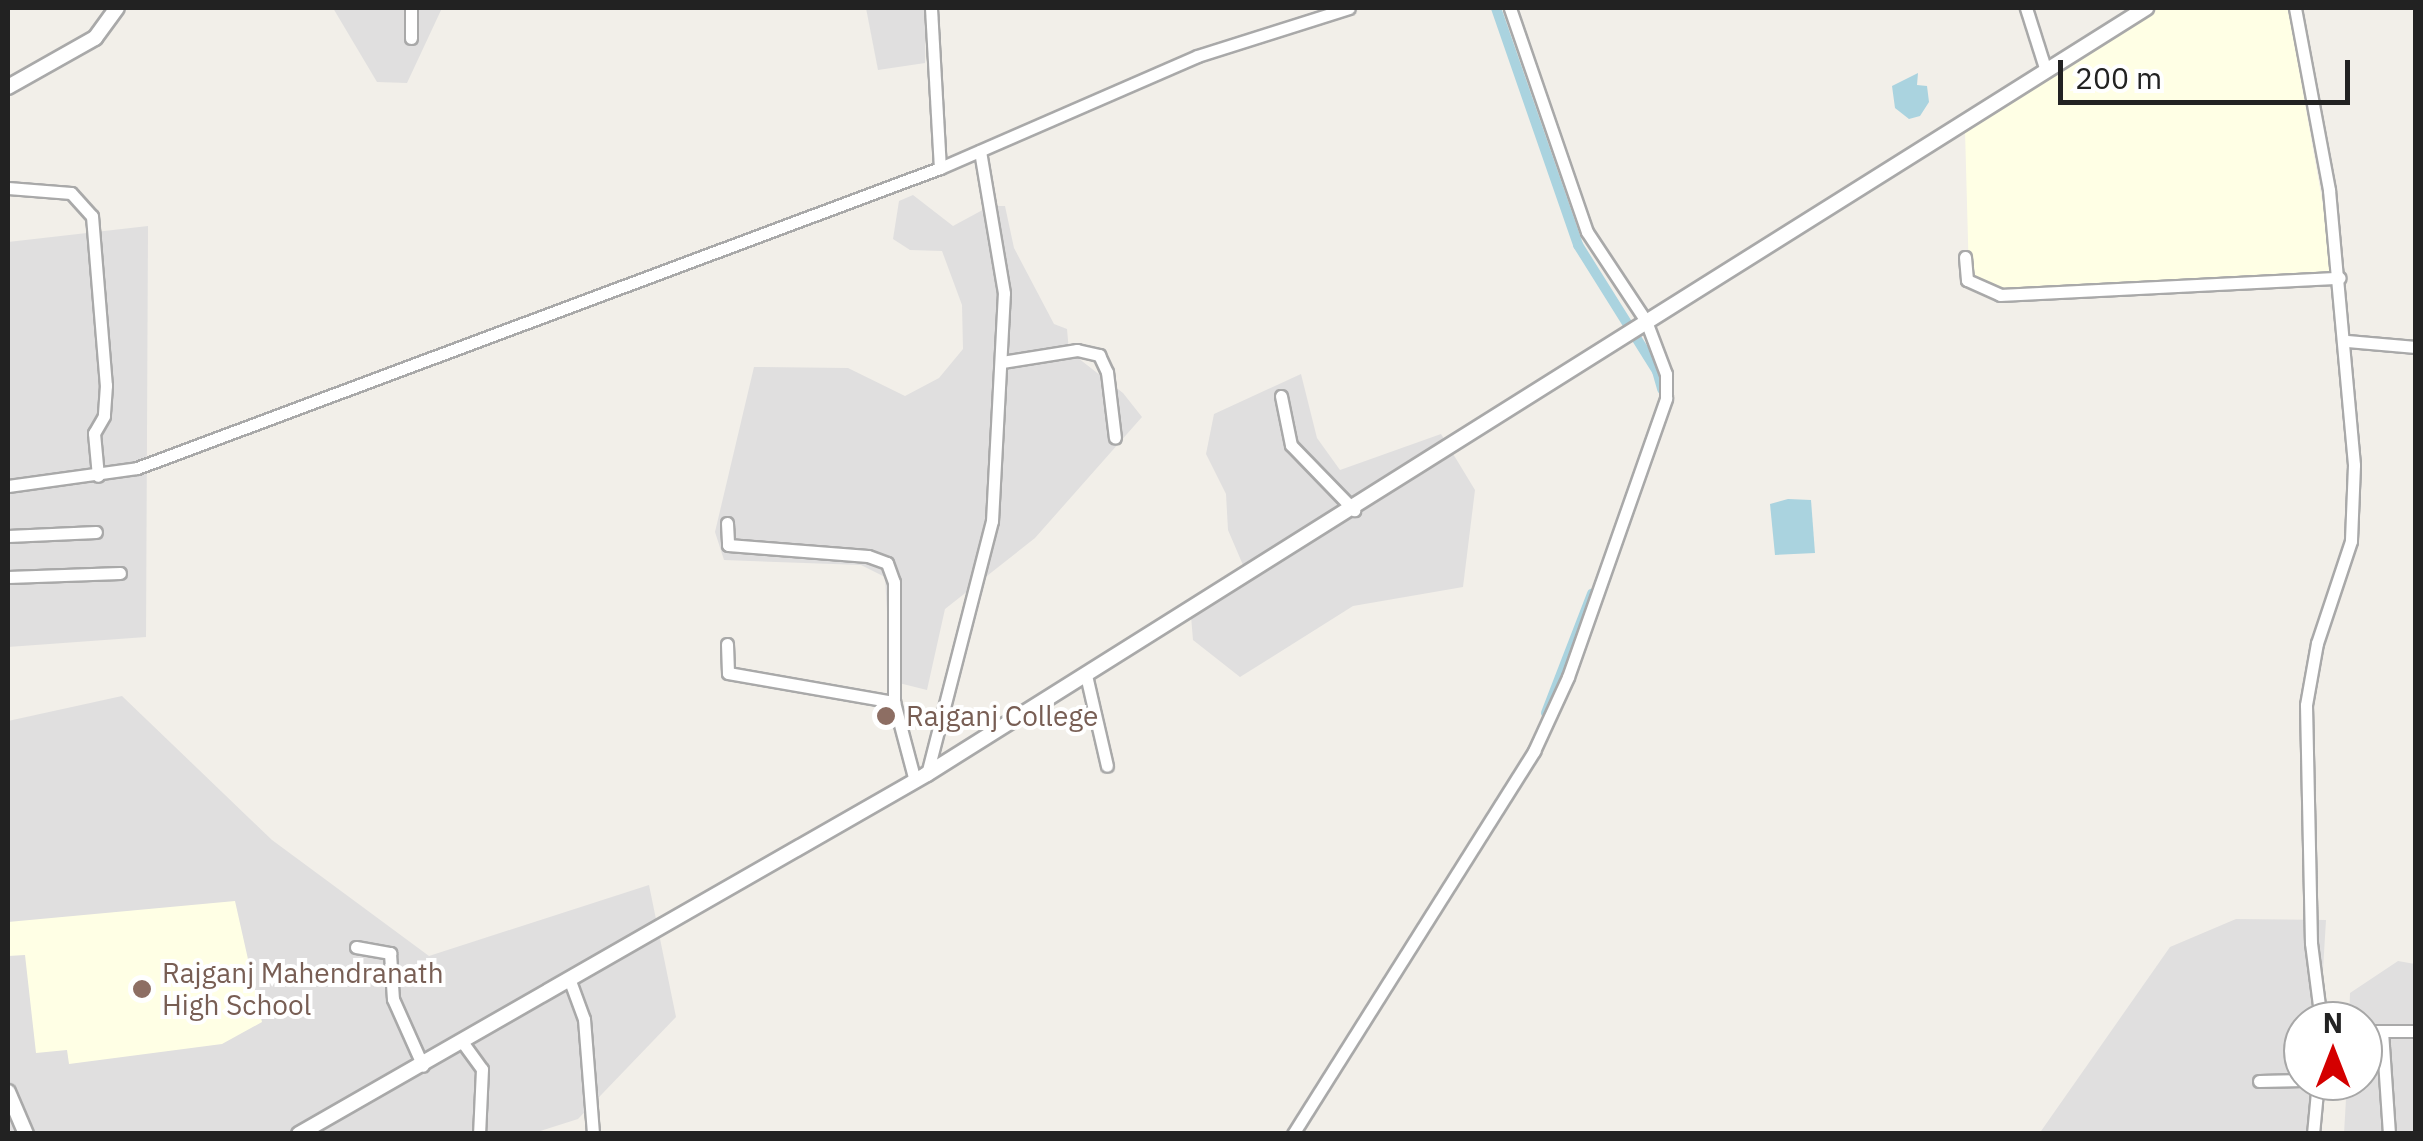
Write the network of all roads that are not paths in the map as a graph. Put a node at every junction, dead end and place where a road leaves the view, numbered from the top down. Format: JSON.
{"nodes":[{"id":1,"x":117,"y":8,"type":"edge"},
{"id":2,"x":411,"y":8,"type":"edge"},
{"id":3,"x":931,"y":8,"type":"edge"},
{"id":4,"x":1349,"y":8,"type":"edge"},
{"id":5,"x":1510,"y":8,"type":"edge"},
{"id":6,"x":2026,"y":8,"type":"edge"},
{"id":7,"x":2295,"y":8,"type":"edge"},
{"id":8,"x":2141,"y":9,"type":"edge"},
{"id":9,"x":1310,"y":14,"type":"edge"},
{"id":10,"x":411,"y":38,"type":"dead end"},
{"id":11,"x":2046,"y":71,"type":"junction"},
{"id":12,"x":8,"y":87,"type":"edge"},
{"id":13,"x":980,"y":151,"type":"junction"},
{"id":14,"x":940,"y":168,"type":"junction"},
{"id":15,"x":8,"y":188,"type":"edge"},
{"id":16,"x":1965,"y":257,"type":"dead end"},
{"id":17,"x":2340,"y":278,"type":"junction"},
{"id":18,"x":1637,"y":327,"type":"junction"},
{"id":19,"x":2347,"y":340,"type":"junction"},
{"id":20,"x":2416,"y":347,"type":"edge"},
{"id":21,"x":1002,"y":362,"type":"junction"},
{"id":22,"x":1281,"y":396,"type":"dead end"},
{"id":23,"x":1115,"y":438,"type":"dead end"},
{"id":24,"x":98,"y":476,"type":"junction"},
{"id":25,"x":8,"y":486,"type":"edge"},
{"id":26,"x":1354,"y":510,"type":"junction"},
{"id":27,"x":728,"y":523,"type":"dead end"},
{"id":28,"x":96,"y":532,"type":"dead end"},
{"id":29,"x":8,"y":536,"type":"edge"},
{"id":30,"x":120,"y":574,"type":"dead end"},
{"id":31,"x":8,"y":577,"type":"edge"},
{"id":32,"x":727,"y":644,"type":"dead end"},
{"id":33,"x":1086,"y":676,"type":"junction"},
{"id":34,"x":894,"y":702,"type":"junction"},
{"id":35,"x":1107,"y":766,"type":"dead end"},
{"id":36,"x":921,"y":777,"type":"junction"},
{"id":37,"x":356,"y":948,"type":"dead end"},
{"id":38,"x":570,"y":981,"type":"junction"},
{"id":39,"x":2320,"y":1001,"type":"edge"},
{"id":40,"x":2383,"y":1031,"type":"edge"},
{"id":41,"x":2416,"y":1031,"type":"edge"},
{"id":42,"x":463,"y":1043,"type":"junction"},
{"id":43,"x":2383,"y":1046,"type":"edge"},
{"id":44,"x":423,"y":1066,"type":"junction"},
{"id":45,"x":2283,"y":1080,"type":"edge"},
{"id":46,"x":2259,"y":1081,"type":"dead end"},
{"id":47,"x":8,"y":1092,"type":"edge"},
{"id":48,"x":2316,"y":1101,"type":"edge"},
{"id":49,"x":26,"y":1134,"type":"edge"},
{"id":50,"x":298,"y":1134,"type":"edge"},
{"id":51,"x":479,"y":1134,"type":"edge"},
{"id":52,"x":593,"y":1134,"type":"edge"},
{"id":53,"x":1293,"y":1134,"type":"edge"},
{"id":54,"x":2313,"y":1134,"type":"edge"},
{"id":55,"x":2389,"y":1134,"type":"edge"}],
"edges":[{"from":1,"to":12,"type":"street"},
{"from":2,"to":10,"type":"street"},
{"from":3,"to":14,"type":"street"},
{"from":4,"to":9,"type":"street"},
{"from":5,"to":18,"type":"street"},
{"from":6,"to":11,"type":"street"},
{"from":7,"to":17,"type":"street"},
{"from":8,"to":11,"type":"street"},
{"from":9,"to":13,"type":"street"},
{"from":11,"to":18,"type":"street"},
{"from":13,"to":14,"type":"street"},
{"from":13,"to":21,"type":"street"},
{"from":14,"to":24,"type":"street"},
{"from":15,"to":24,"type":"street"},
{"from":16,"to":17,"type":"street"},
{"from":17,"to":19,"type":"street"},
{"from":18,"to":26,"type":"street"},
{"from":18,"to":53,"type":"street"},
{"from":19,"to":20,"type":"street"},
{"from":19,"to":39,"type":"street"},
{"from":21,"to":23,"type":"street"},
{"from":21,"to":36,"type":"street"},
{"from":22,"to":26,"type":"street"},
{"from":24,"to":25,"type":"street"},
{"from":26,"to":33,"type":"street"},
{"from":27,"to":34,"type":"street"},
{"from":28,"to":29,"type":"street"},
{"from":30,"to":31,"type":"street"},
{"from":32,"to":34,"type":"street"},
{"from":33,"to":35,"type":"street"},
{"from":33,"to":36,"type":"street"},
{"from":34,"to":36,"type":"street"},
{"from":36,"to":38,"type":"street"},
{"from":37,"to":44,"type":"street"},
{"from":38,"to":42,"type":"street"},
{"from":38,"to":52,"type":"street"},
{"from":40,"to":41,"type":"street"},
{"from":42,"to":44,"type":"street"},
{"from":42,"to":51,"type":"street"},
{"from":43,"to":55,"type":"street"},
{"from":44,"to":50,"type":"street"},
{"from":45,"to":46,"type":"street"},
{"from":47,"to":49,"type":"street"},
{"from":48,"to":54,"type":"street"}]}
